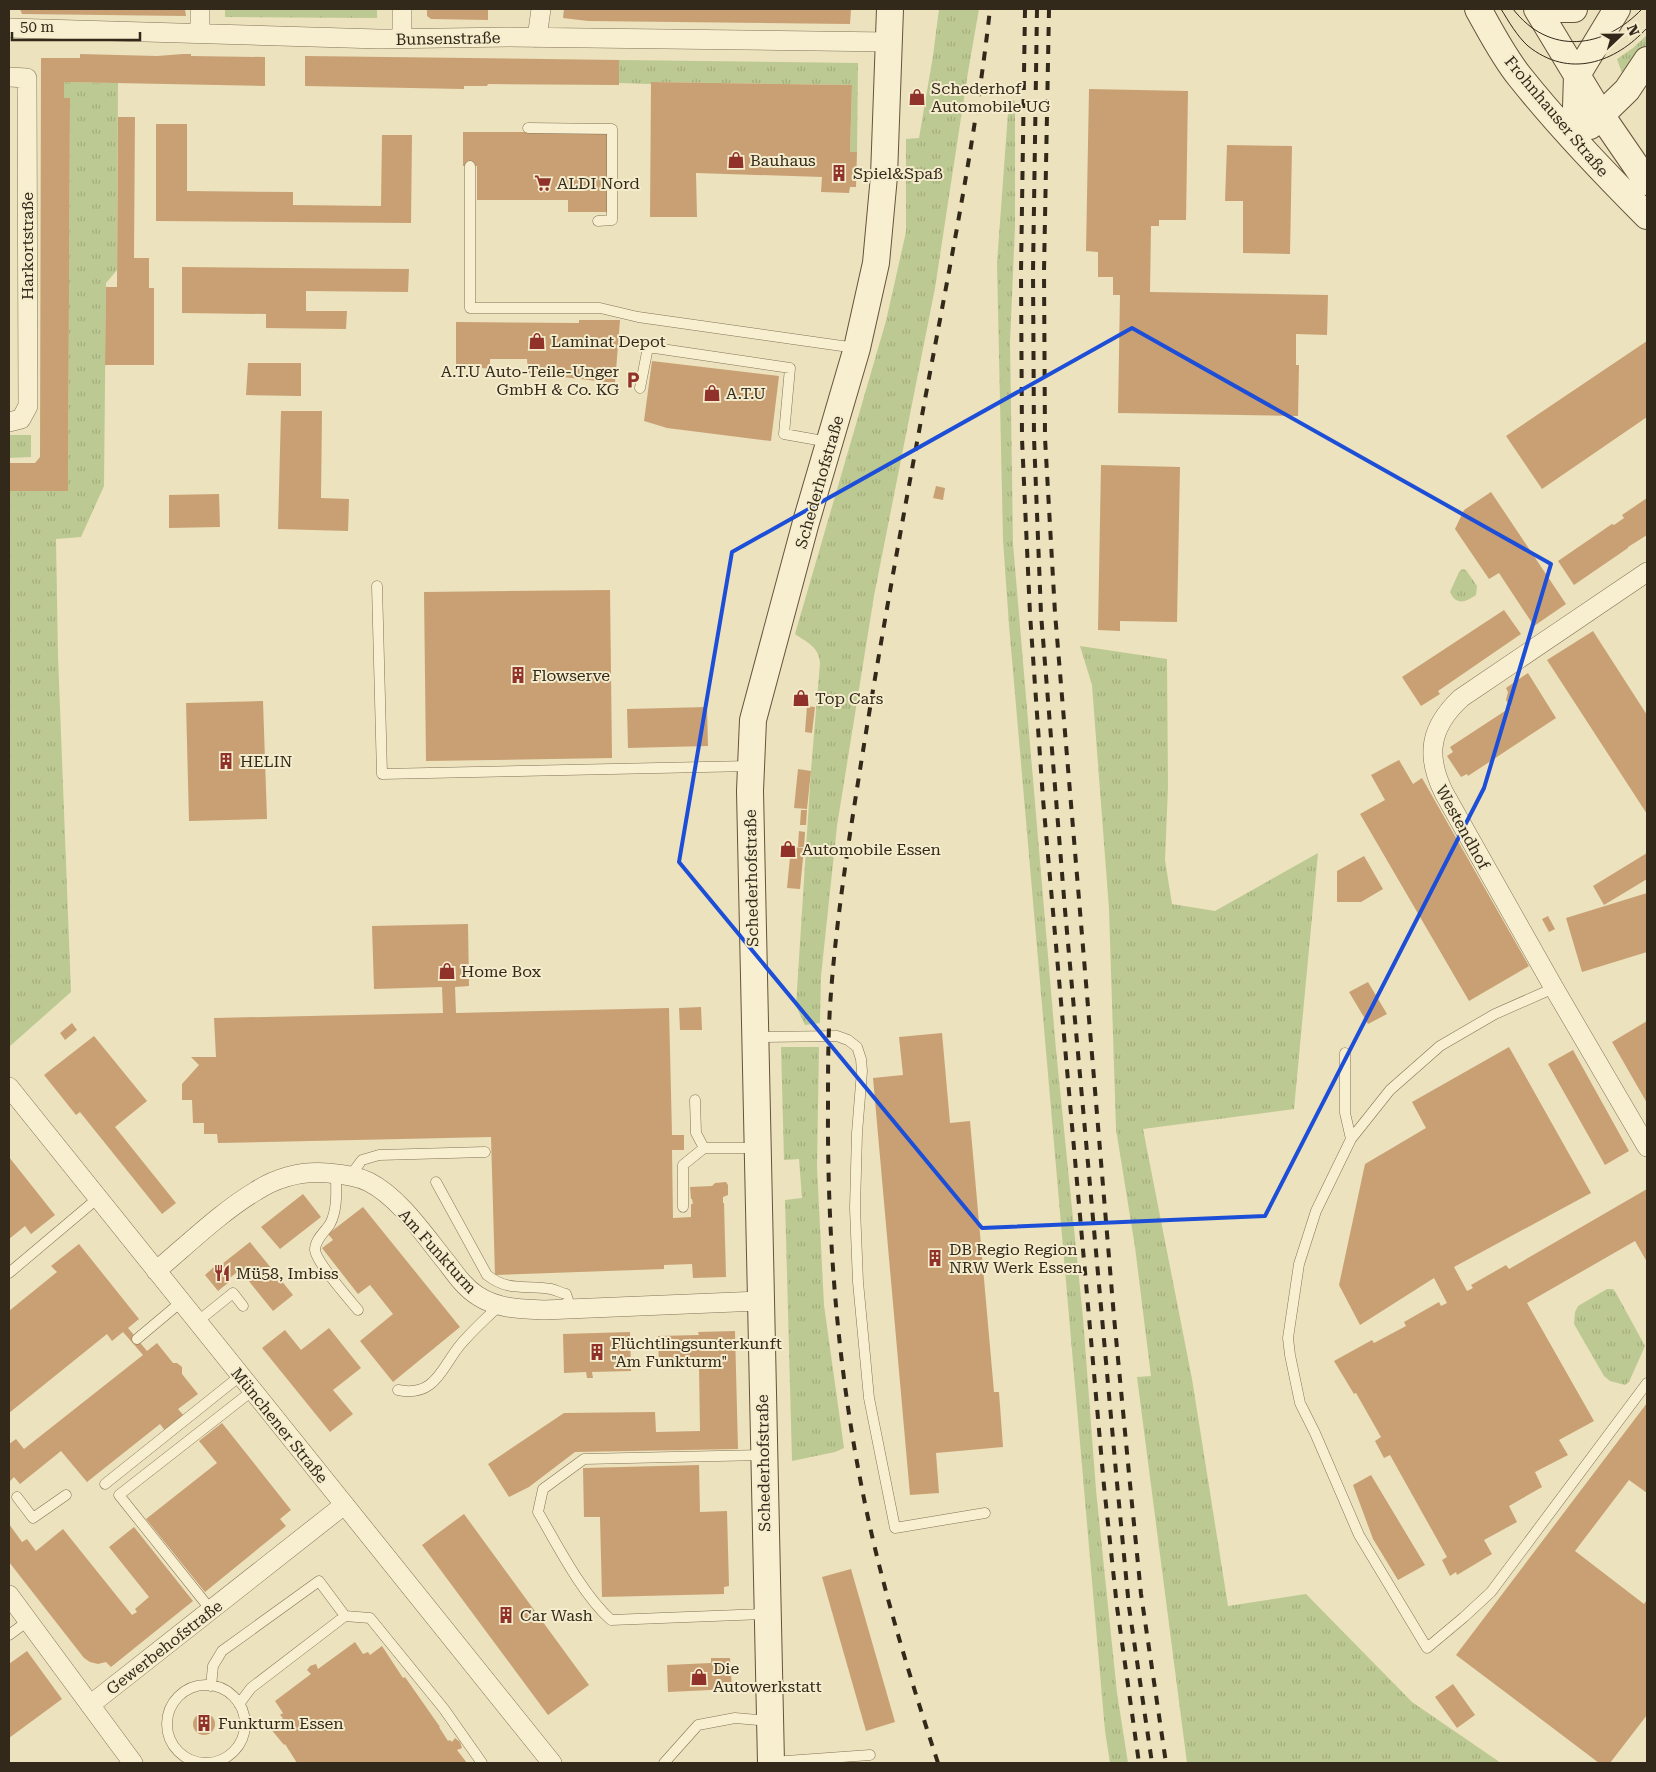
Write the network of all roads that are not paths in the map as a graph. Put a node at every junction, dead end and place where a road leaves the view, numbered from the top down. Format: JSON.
{"nodes":[{"id":1,"x":200,"y":9,"type":"edge"},
{"id":2,"x":402,"y":9,"type":"edge"},
{"id":3,"x":541,"y":9,"type":"edge"},
{"id":4,"x":890,"y":9,"type":"edge"},
{"id":5,"x":1478,"y":9,"type":"edge"},
{"id":6,"x":1537,"y":9,"type":"edge"},
{"id":7,"x":1558,"y":9,"type":"edge"},
{"id":8,"x":1574,"y":9,"type":"edge"},
{"id":9,"x":1617,"y":9,"type":"edge"},
{"id":10,"x":9,"y":28,"type":"edge"},
{"id":11,"x":200,"y":34,"type":"junction"},
{"id":12,"x":402,"y":38,"type":"junction"},
{"id":13,"x":537,"y":38,"type":"junction"},
{"id":14,"x":888,"y":42,"type":"junction"},
{"id":15,"x":1647,"y":60,"type":"edge"},
{"id":16,"x":1577,"y":75,"type":"junction"},
{"id":17,"x":9,"y":77,"type":"edge"},
{"id":18,"x":1601,"y":115,"type":"junction"},
{"id":19,"x":528,"y":128,"type":"dead end"},
{"id":20,"x":1574,"y":140,"type":"junction"},
{"id":21,"x":470,"y":166,"type":"dead end"},
{"id":22,"x":1647,"y":182,"type":"edge"},
{"id":23,"x":1647,"y":216,"type":"edge"},
{"id":24,"x":598,"y":221,"type":"dead end"},
{"id":25,"x":857,"y":348,"type":"junction"},
{"id":26,"x":640,"y":388,"type":"dead end"},
{"id":27,"x":9,"y":422,"type":"edge"},
{"id":28,"x":829,"y":442,"type":"junction"},
{"id":29,"x":1647,"y":572,"type":"edge"},
{"id":30,"x":377,"y":586,"type":"dead end"},
{"id":31,"x":751,"y":766,"type":"junction"},
{"id":32,"x":1554,"y":988,"type":"junction"},
{"id":33,"x":754,"y":1037,"type":"junction"},
{"id":34,"x":1344,"y":1052,"type":"dead end"},
{"id":35,"x":9,"y":1087,"type":"edge"},
{"id":36,"x":695,"y":1100,"type":"dead end"},
{"id":37,"x":1351,"y":1139,"type":"junction"},
{"id":38,"x":1647,"y":1147,"type":"edge"},
{"id":39,"x":704,"y":1148,"type":"junction"},
{"id":40,"x":756,"y":1148,"type":"junction"},
{"id":41,"x":486,"y":1152,"type":"dead end"},
{"id":42,"x":343,"y":1175,"type":"junction"},
{"id":43,"x":436,"y":1182,"type":"dead end"},
{"id":44,"x":98,"y":1198,"type":"junction"},
{"id":45,"x":683,"y":1207,"type":"dead end"},
{"id":46,"x":156,"y":1271,"type":"junction"},
{"id":47,"x":9,"y":1273,"type":"edge"},
{"id":48,"x":760,"y":1301,"type":"junction"},
{"id":49,"x":181,"y":1302,"type":"junction"},
{"id":50,"x":243,"y":1306,"type":"dead end"},
{"id":51,"x":499,"y":1306,"type":"junction"},
{"id":52,"x":571,"y":1309,"type":"junction"},
{"id":53,"x":358,"y":1310,"type":"dead end"},
{"id":54,"x":197,"y":1322,"type":"junction"},
{"id":55,"x":137,"y":1339,"type":"dead end"},
{"id":56,"x":240,"y":1376,"type":"junction"},
{"id":57,"x":1647,"y":1383,"type":"edge"},
{"id":58,"x":252,"y":1390,"type":"junction"},
{"id":59,"x":398,"y":1390,"type":"dead end"},
{"id":60,"x":763,"y":1455,"type":"junction"},
{"id":61,"x":105,"y":1484,"type":"dead end"},
{"id":62,"x":66,"y":1495,"type":"dead end"},
{"id":63,"x":17,"y":1497,"type":"dead end"},
{"id":64,"x":344,"y":1504,"type":"junction"},
{"id":65,"x":985,"y":1513,"type":"dead end"},
{"id":66,"x":9,"y":1595,"type":"edge"},
{"id":67,"x":211,"y":1610,"type":"junction"},
{"id":68,"x":767,"y":1614,"type":"junction"},
{"id":69,"x":345,"y":1616,"type":"junction"},
{"id":70,"x":28,"y":1621,"type":"junction"},
{"id":71,"x":9,"y":1635,"type":"edge"},
{"id":72,"x":211,"y":1686,"type":"junction"},
{"id":73,"x":239,"y":1704,"type":"junction"},
{"id":74,"x":90,"y":1705,"type":"junction"},
{"id":75,"x":769,"y":1720,"type":"junction"},
{"id":76,"x":870,"y":1755,"type":"dead end"},
{"id":77,"x":191,"y":1761,"type":"edge"},
{"id":78,"x":133,"y":1763,"type":"edge"},
{"id":79,"x":482,"y":1763,"type":"edge"},
{"id":80,"x":552,"y":1763,"type":"edge"},
{"id":81,"x":664,"y":1763,"type":"edge"},
{"id":82,"x":771,"y":1763,"type":"edge"}],
"edges":[{"from":1,"to":11,"type":"street"},
{"from":2,"to":12,"type":"street"},
{"from":3,"to":13,"type":"street"},
{"from":4,"to":14,"type":"street","name":"Schederhofstraße"},
{"from":5,"to":20,"type":"street","name":"Frohnhauser Straße"},
{"from":6,"to":16,"type":"street","name":"Frohnhauser Straße"},
{"from":7,"to":8,"type":"street"},
{"from":9,"to":16,"type":"street"},
{"from":10,"to":11,"type":"street","name":"Bunsenstraße"},
{"from":11,"to":12,"type":"street","name":"Bunsenstraße"},
{"from":12,"to":13,"type":"street","name":"Bunsenstraße"},
{"from":13,"to":14,"type":"street","name":"Bunsenstraße"},
{"from":14,"to":25,"type":"street","name":"Schederhofstraße"},
{"from":15,"to":18,"type":"street"},
{"from":16,"to":18,"type":"street","name":"Frohnhauser Straße"},
{"from":16,"to":20,"type":"street"},
{"from":17,"to":27,"type":"street","name":"Harkortstraße"},
{"from":18,"to":20,"type":"street"},
{"from":18,"to":22,"type":"street","name":"Frohnhauser Straße"},
{"from":19,"to":24,"type":"lane"},
{"from":20,"to":23,"type":"street","name":"Frohnhauser Straße"},
{"from":21,"to":25,"type":"lane"},
{"from":25,"to":28,"type":"street","name":"Schederhofstraße"},
{"from":26,"to":28,"type":"lane"},
{"from":28,"to":31,"type":"street","name":"Schederhofstraße"},
{"from":29,"to":32,"type":"street","name":"Westendhof"},
{"from":30,"to":31,"type":"lane"},
{"from":31,"to":33,"type":"street","name":"Schederhofstraße"},
{"from":32,"to":37,"type":"lane"},
{"from":32,"to":38,"type":"street","name":"Westendhof"},
{"from":33,"to":40,"type":"street","name":"Schederhofstraße"},
{"from":33,"to":65,"type":"lane"},
{"from":34,"to":37,"type":"lane"},
{"from":35,"to":44,"type":"street","name":"Münchener Straße"},
{"from":36,"to":39,"type":"lane"},
{"from":37,"to":57,"type":"lane"},
{"from":39,"to":40,"type":"lane"},
{"from":39,"to":45,"type":"lane"},
{"from":40,"to":48,"type":"street","name":"Schederhofstraße"},
{"from":41,"to":42,"type":"lane"},
{"from":42,"to":46,"type":"street","name":"Am Funkturm"},
{"from":42,"to":51,"type":"street","name":"Am Funkturm"},
{"from":42,"to":53,"type":"lane"},
{"from":43,"to":52,"type":"lane"},
{"from":44,"to":46,"type":"street","name":"Münchener Straße"},
{"from":44,"to":47,"type":"lane"},
{"from":46,"to":49,"type":"street","name":"Münchener Straße"},
{"from":48,"to":52,"type":"street","name":"Am Funkturm"},
{"from":48,"to":60,"type":"street","name":"Schederhofstraße"},
{"from":49,"to":54,"type":"street","name":"Münchener Straße"},
{"from":49,"to":55,"type":"lane"},
{"from":50,"to":54,"type":"lane"},
{"from":51,"to":52,"type":"street","name":"Am Funkturm"},
{"from":51,"to":59,"type":"lane"},
{"from":54,"to":56,"type":"street","name":"Münchener Straße"},
{"from":56,"to":58,"type":"street","name":"Münchener Straße"},
{"from":56,"to":61,"type":"lane"},
{"from":58,"to":64,"type":"street","name":"Münchener Straße"},
{"from":58,"to":67,"type":"lane"},
{"from":60,"to":68,"type":"street","name":"Schederhofstraße"},
{"from":60,"to":68,"type":"lane"},
{"from":62,"to":63,"type":"lane"},
{"from":64,"to":67,"type":"street","name":"Gewerbehofstraße"},
{"from":64,"to":80,"type":"street","name":"Münchener Straße"},
{"from":66,"to":70,"type":"street","name":"Gewerbehofstraße"},
{"from":67,"to":74,"type":"street","name":"Gewerbehofstraße"},
{"from":68,"to":75,"type":"street","name":"Schederhofstraße"},
{"from":69,"to":72,"type":"lane"},
{"from":69,"to":73,"type":"lane"},
{"from":69,"to":79,"type":"lane"},
{"from":70,"to":71,"type":"lane"},
{"from":70,"to":74,"type":"street","name":"Gewerbehofstraße"},
{"from":72,"to":73,"type":"lane"},
{"from":72,"to":77,"type":"lane"},
{"from":73,"to":77,"type":"lane"},
{"from":74,"to":78,"type":"street"},
{"from":75,"to":81,"type":"lane"},
{"from":75,"to":82,"type":"street","name":"Schederhofstraße"},
{"from":76,"to":82,"type":"lane"}]}
